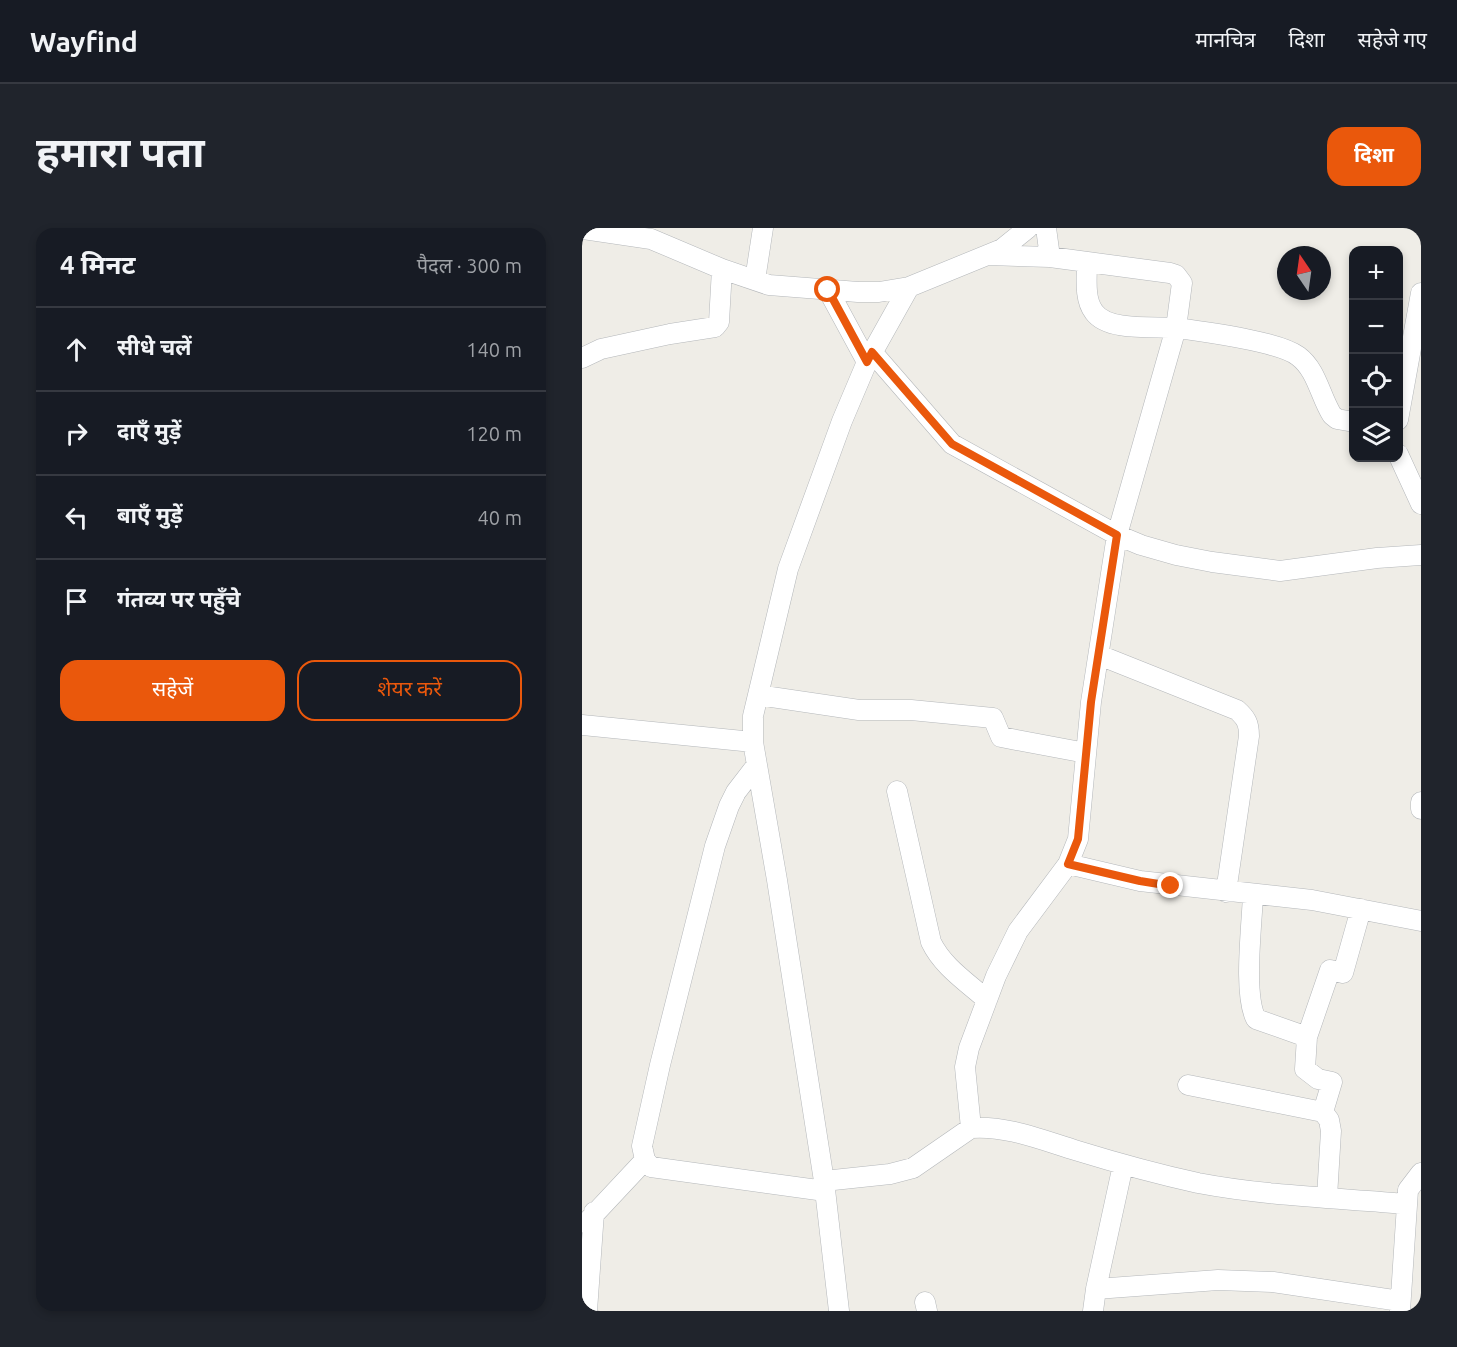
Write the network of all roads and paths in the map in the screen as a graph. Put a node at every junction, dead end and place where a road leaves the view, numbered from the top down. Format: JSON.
{"nodes":[{"id":1,"x":763,"y":228,"type":"edge"},
{"id":2,"x":1028,"y":228,"type":"edge"},
{"id":3,"x":1046,"y":228,"type":"edge"},
{"id":4,"x":582,"y":229,"type":"edge"},
{"id":5,"x":651,"y":234,"type":"edge"},
{"id":6,"x":988,"y":255,"type":"junction"},
{"id":7,"x":1050,"y":257,"type":"junction"},
{"id":8,"x":1087,"y":263,"type":"junction"},
{"id":9,"x":722,"y":269,"type":"junction"},
{"id":10,"x":755,"y":280,"type":"junction"},
{"id":11,"x":909,"y":287,"type":"junction"},
{"id":12,"x":828,"y":290,"type":"junction"},
{"id":13,"x":1421,"y":293,"type":"edge"},
{"id":14,"x":1176,"y":328,"type":"junction"},
{"id":15,"x":869,"y":357,"type":"junction"},
{"id":16,"x":582,"y":358,"type":"edge"},
{"id":17,"x":1400,"y":408,"type":"edge"},
{"id":18,"x":1349,"y":421,"type":"edge"},
{"id":19,"x":1402,"y":462,"type":"edge"},
{"id":20,"x":1421,"y":504,"type":"edge"},
{"id":21,"x":1117,"y":535,"type":"junction"},
{"id":22,"x":1421,"y":555,"type":"edge"},
{"id":23,"x":1099,"y":655,"type":"junction"},
{"id":24,"x":758,"y":695,"type":"junction"},
{"id":25,"x":582,"y":725,"type":"edge"},
{"id":26,"x":753,"y":742,"type":"junction"},
{"id":27,"x":1086,"y":753,"type":"junction"},
{"id":28,"x":756,"y":766,"type":"junction"},
{"id":29,"x":897,"y":790,"type":"dead end"},
{"id":30,"x":1421,"y":802,"type":"edge"},
{"id":31,"x":1421,"y":808,"type":"edge"},
{"id":32,"x":1068,"y":864,"type":"junction"},
{"id":33,"x":1226,"y":892,"type":"junction"},
{"id":34,"x":1253,"y":894,"type":"junction"},
{"id":35,"x":1361,"y":909,"type":"junction"},
{"id":36,"x":1421,"y":921,"type":"edge"},
{"id":37,"x":987,"y":1000,"type":"junction"},
{"id":38,"x":1307,"y":1037,"type":"junction"},
{"id":39,"x":1188,"y":1085,"type":"dead end"},
{"id":40,"x":1323,"y":1112,"type":"junction"},
{"id":41,"x":971,"y":1128,"type":"junction"},
{"id":42,"x":645,"y":1160,"type":"junction"},
{"id":43,"x":1123,"y":1165,"type":"junction"},
{"id":44,"x":1421,"y":1173,"type":"edge"},
{"id":45,"x":824,"y":1186,"type":"junction"},
{"id":46,"x":1327,"y":1197,"type":"junction"},
{"id":47,"x":1407,"y":1204,"type":"junction"},
{"id":48,"x":588,"y":1220,"type":"edge"},
{"id":49,"x":1413,"y":1228,"type":"edge"},
{"id":50,"x":1096,"y":1289,"type":"junction"},
{"id":51,"x":1400,"y":1306,"type":"edge"},
{"id":52,"x":587,"y":1311,"type":"edge"},
{"id":53,"x":840,"y":1311,"type":"edge"},
{"id":54,"x":1093,"y":1311,"type":"edge"}],
"edges":[{"from":1,"to":10,"type":"street"},
{"from":2,"to":6,"type":"street"},
{"from":3,"to":7,"type":"street"},
{"from":4,"to":5,"type":"street"},
{"from":5,"to":9,"type":"street"},
{"from":6,"to":7,"type":"street"},
{"from":6,"to":11,"type":"street"},
{"from":7,"to":8,"type":"street"},
{"from":8,"to":14,"type":"street"},
{"from":8,"to":14,"type":"street"},
{"from":9,"to":10,"type":"street"},
{"from":9,"to":16,"type":"street"},
{"from":10,"to":12,"type":"street"},
{"from":11,"to":12,"type":"street"},
{"from":11,"to":15,"type":"street"},
{"from":12,"to":15,"type":"street"},
{"from":13,"to":17,"type":"street"},
{"from":14,"to":18,"type":"street"},
{"from":14,"to":21,"type":"street"},
{"from":15,"to":21,"type":"street"},
{"from":15,"to":24,"type":"street"},
{"from":19,"to":20,"type":"street"},
{"from":21,"to":22,"type":"street"},
{"from":21,"to":23,"type":"street"},
{"from":23,"to":27,"type":"street"},
{"from":23,"to":33,"type":"street"},
{"from":24,"to":26,"type":"street"},
{"from":24,"to":27,"type":"street"},
{"from":25,"to":26,"type":"street"},
{"from":26,"to":28,"type":"street"},
{"from":27,"to":32,"type":"street"},
{"from":28,"to":42,"type":"street"},
{"from":28,"to":45,"type":"street"},
{"from":29,"to":37,"type":"street"},
{"from":30,"to":31,"type":"street"},
{"from":32,"to":33,"type":"street"},
{"from":32,"to":37,"type":"street"},
{"from":33,"to":34,"type":"street"},
{"from":34,"to":35,"type":"street"},
{"from":34,"to":38,"type":"street"},
{"from":35,"to":36,"type":"street"},
{"from":35,"to":38,"type":"street"},
{"from":37,"to":41,"type":"street"},
{"from":38,"to":40,"type":"street"},
{"from":39,"to":40,"type":"street"},
{"from":40,"to":46,"type":"street"},
{"from":41,"to":43,"type":"street"},
{"from":41,"to":45,"type":"street"},
{"from":42,"to":45,"type":"street"},
{"from":42,"to":48,"type":"street"},
{"from":43,"to":46,"type":"street"},
{"from":43,"to":50,"type":"street"},
{"from":44,"to":47,"type":"street"},
{"from":45,"to":53,"type":"street"},
{"from":46,"to":47,"type":"street"},
{"from":47,"to":49,"type":"street"},
{"from":48,"to":52,"type":"street"},
{"from":49,"to":51,"type":"street"},
{"from":50,"to":51,"type":"street"},
{"from":50,"to":54,"type":"street"}]}
